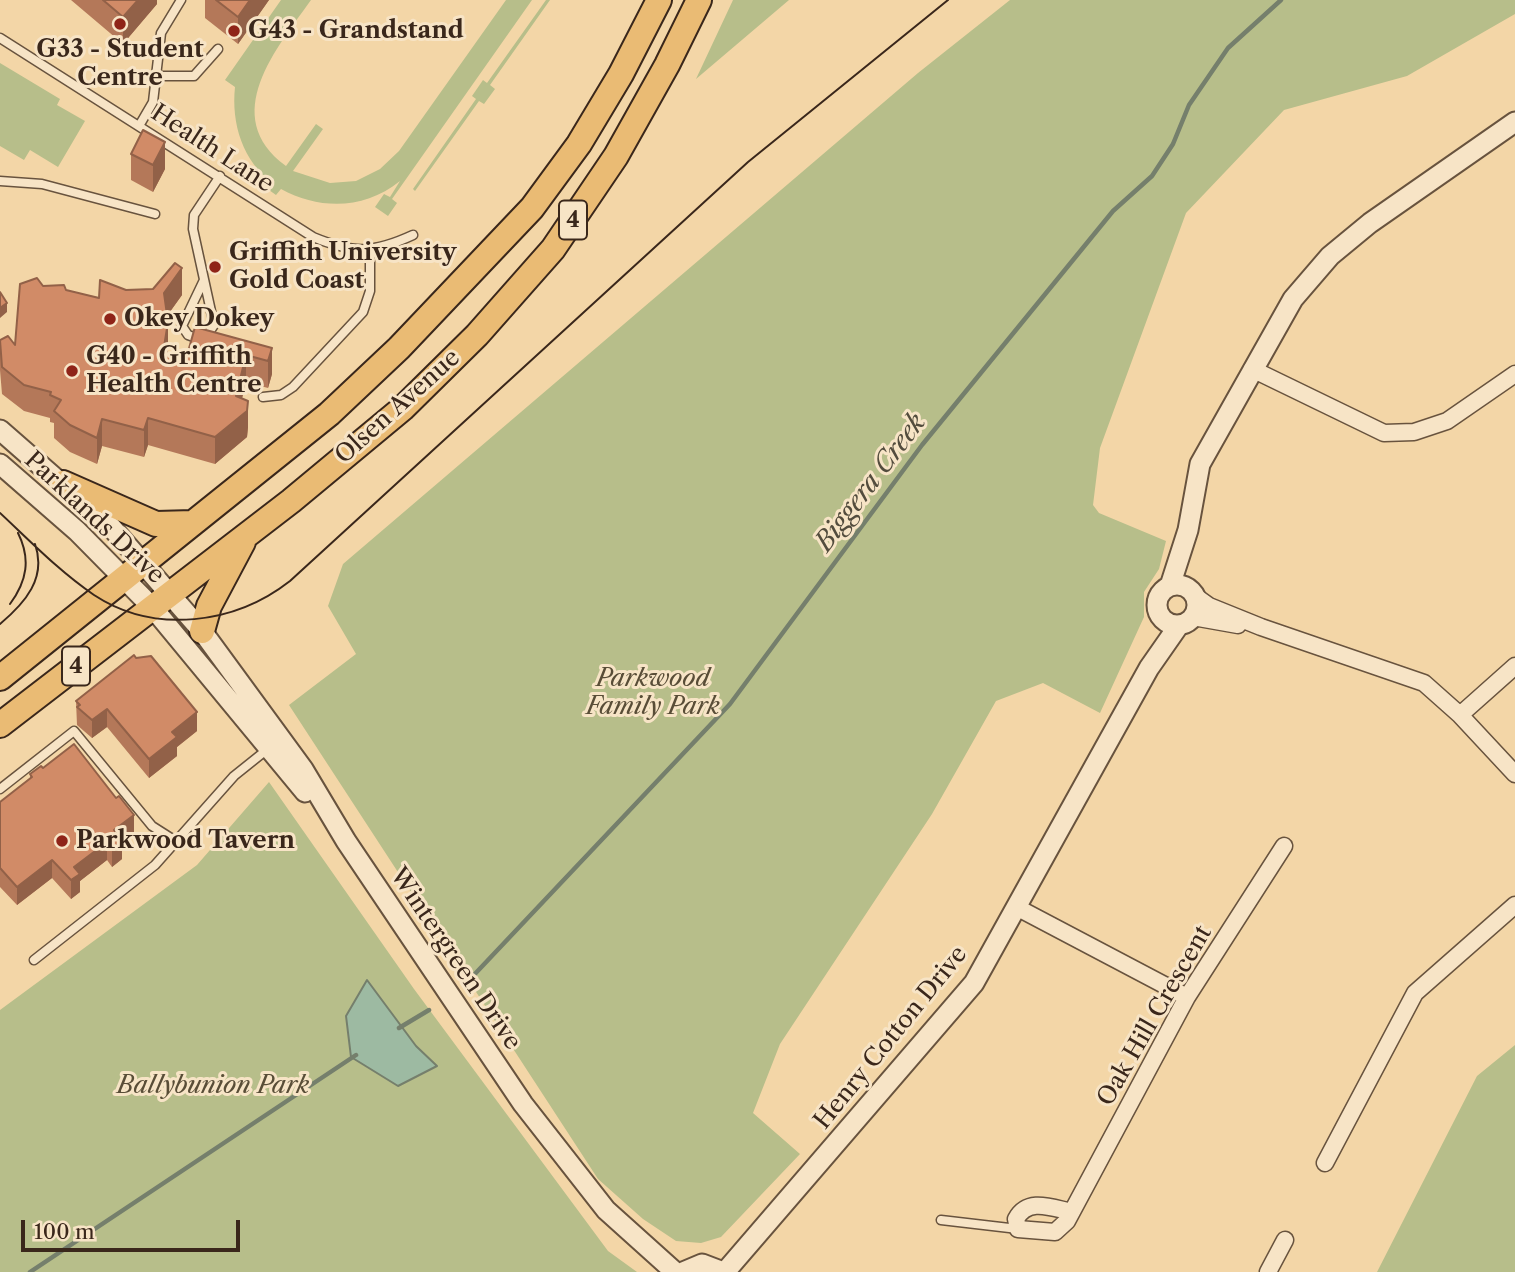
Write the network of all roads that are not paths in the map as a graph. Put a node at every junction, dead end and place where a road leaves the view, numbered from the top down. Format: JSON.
{"nodes":[{"id":1,"x":181,"y":0,"type":"edge"},
{"id":2,"x":659,"y":0,"type":"edge"},
{"id":3,"x":699,"y":0,"type":"edge"},
{"id":4,"x":0,"y":38,"type":"edge"},
{"id":5,"x":218,"y":49,"type":"dead end"},
{"id":6,"x":156,"y":76,"type":"junction"},
{"id":7,"x":1515,"y":122,"type":"edge"},
{"id":8,"x":139,"y":126,"type":"junction"},
{"id":9,"x":220,"y":176,"type":"junction"},
{"id":10,"x":0,"y":181,"type":"edge"},
{"id":11,"x":155,"y":214,"type":"dead end"},
{"id":12,"x":413,"y":235,"type":"dead end"},
{"id":13,"x":370,"y":251,"type":"junction"},
{"id":14,"x":204,"y":280,"type":"junction"},
{"id":15,"x":1252,"y":369,"type":"junction"},
{"id":16,"x":1515,"y":374,"type":"edge"},
{"id":17,"x":263,"y":397,"type":"dead end"},
{"id":18,"x":0,"y":430,"type":"edge"},
{"id":19,"x":0,"y":464,"type":"edge"},
{"id":20,"x":63,"y":483,"type":"junction"},
{"id":21,"x":193,"y":523,"type":"junction"},
{"id":22,"x":1188,"y":530,"type":"junction"},
{"id":23,"x":247,"y":536,"type":"junction"},
{"id":24,"x":133,"y":572,"type":"junction"},
{"id":25,"x":1170,"y":586,"type":"junction"},
{"id":26,"x":1193,"y":593,"type":"junction"},
{"id":27,"x":162,"y":602,"type":"junction"},
{"id":28,"x":1178,"y":620,"type":"junction"},
{"id":29,"x":1261,"y":627,"type":"junction"},
{"id":30,"x":202,"y":631,"type":"junction"},
{"id":31,"x":1515,"y":666,"type":"edge"},
{"id":32,"x":0,"y":678,"type":"edge"},
{"id":33,"x":1460,"y":715,"type":"junction"},
{"id":34,"x":0,"y":725,"type":"edge"},
{"id":35,"x":269,"y":748,"type":"junction"},
{"id":36,"x":1515,"y":774,"type":"edge"},
{"id":37,"x":0,"y":789,"type":"edge"},
{"id":38,"x":174,"y":840,"type":"junction"},
{"id":39,"x":346,"y":841,"type":"junction"},
{"id":40,"x":1284,"y":846,"type":"dead end"},
{"id":41,"x":1515,"y":905,"type":"edge"},
{"id":42,"x":1018,"y":908,"type":"junction"},
{"id":43,"x":34,"y":960,"type":"dead end"},
{"id":44,"x":1187,"y":997,"type":"junction"},
{"id":45,"x":1325,"y":1163,"type":"dead end"},
{"id":46,"x":1072,"y":1212,"type":"junction"},
{"id":47,"x":941,"y":1220,"type":"dead end"},
{"id":48,"x":1018,"y":1229,"type":"junction"},
{"id":49,"x":1285,"y":1240,"type":"dead end"},
{"id":50,"x":675,"y":1272,"type":"edge"},
{"id":51,"x":683,"y":1272,"type":"edge"},
{"id":52,"x":724,"y":1272,"type":"edge"},
{"id":53,"x":1268,"y":1272,"type":"edge"}],
"edges":[{"from":1,"to":6,"type":"lane"},
{"from":2,"to":21,"type":"main road","name":"Olsen Avenue","number":"4"},
{"from":3,"to":23,"type":"main road","name":"Olsen Avenue","number":"4"},
{"from":4,"to":8,"type":"lane","name":"Health Lane"},
{"from":5,"to":6,"type":"lane"},
{"from":6,"to":8,"type":"lane"},
{"from":7,"to":15,"type":"street"},
{"from":8,"to":9,"type":"lane","name":"Health Lane"},
{"from":9,"to":13,"type":"lane","name":"Health Lane"},
{"from":9,"to":14,"type":"lane"},
{"from":10,"to":11,"type":"lane"},
{"from":12,"to":13,"type":"lane","name":"Health Lane"},
{"from":13,"to":17,"type":"lane"},
{"from":14,"to":14,"type":"lane"},
{"from":15,"to":16,"type":"street"},
{"from":15,"to":22,"type":"street"},
{"from":18,"to":20,"type":"street","name":"Parklands Drive"},
{"from":19,"to":24,"type":"street","name":"Parklands Drive"},
{"from":20,"to":21,"type":"main road"},
{"from":20,"to":24,"type":"street","name":"Parklands Drive"},
{"from":21,"to":24,"type":"main road","name":"Olsen Avenue","number":"4"},
{"from":22,"to":25,"type":"street"},
{"from":22,"to":26,"type":"street"},
{"from":23,"to":27,"type":"main road","name":"Olsen Avenue","number":"4"},
{"from":23,"to":30,"type":"main road"},
{"from":24,"to":27,"type":"street","name":"Parklands Drive"},
{"from":24,"to":32,"type":"main road","name":"Olsen Avenue","number":"4"},
{"from":25,"to":26,"type":"street"},
{"from":25,"to":28,"type":"street"},
{"from":26,"to":28,"type":"street"},
{"from":26,"to":29,"type":"street"},
{"from":27,"to":30,"type":"street","name":"Wintergreen Drive"},
{"from":27,"to":34,"type":"main road","name":"Olsen Avenue","number":"4"},
{"from":27,"to":35,"type":"street","name":"Wintergreen Drive"},
{"from":28,"to":29,"type":"street"},
{"from":28,"to":42,"type":"street","name":"Henry Cotton Drive"},
{"from":29,"to":33,"type":"street"},
{"from":30,"to":39,"type":"street","name":"Wintergreen Drive"},
{"from":31,"to":33,"type":"street"},
{"from":33,"to":36,"type":"street"},
{"from":35,"to":38,"type":"lane"},
{"from":35,"to":39,"type":"street","name":"Wintergreen Drive"},
{"from":37,"to":38,"type":"lane"},
{"from":38,"to":43,"type":"lane"},
{"from":39,"to":50,"type":"street","name":"Wintergreen Drive"},
{"from":40,"to":44,"type":"street","name":"Oak Hill Crescent"},
{"from":41,"to":45,"type":"street"},
{"from":42,"to":44,"type":"street"},
{"from":42,"to":52,"type":"street","name":"Henry Cotton Drive"},
{"from":44,"to":46,"type":"street","name":"Oak Hill Crescent"},
{"from":46,"to":48,"type":"street","name":"Oak Hill Crescent"},
{"from":46,"to":48,"type":"street"},
{"from":47,"to":48,"type":"lane","name":"Oak Hill Crescent"},
{"from":49,"to":53,"type":"street"},
{"from":51,"to":52,"type":"street"}]}
